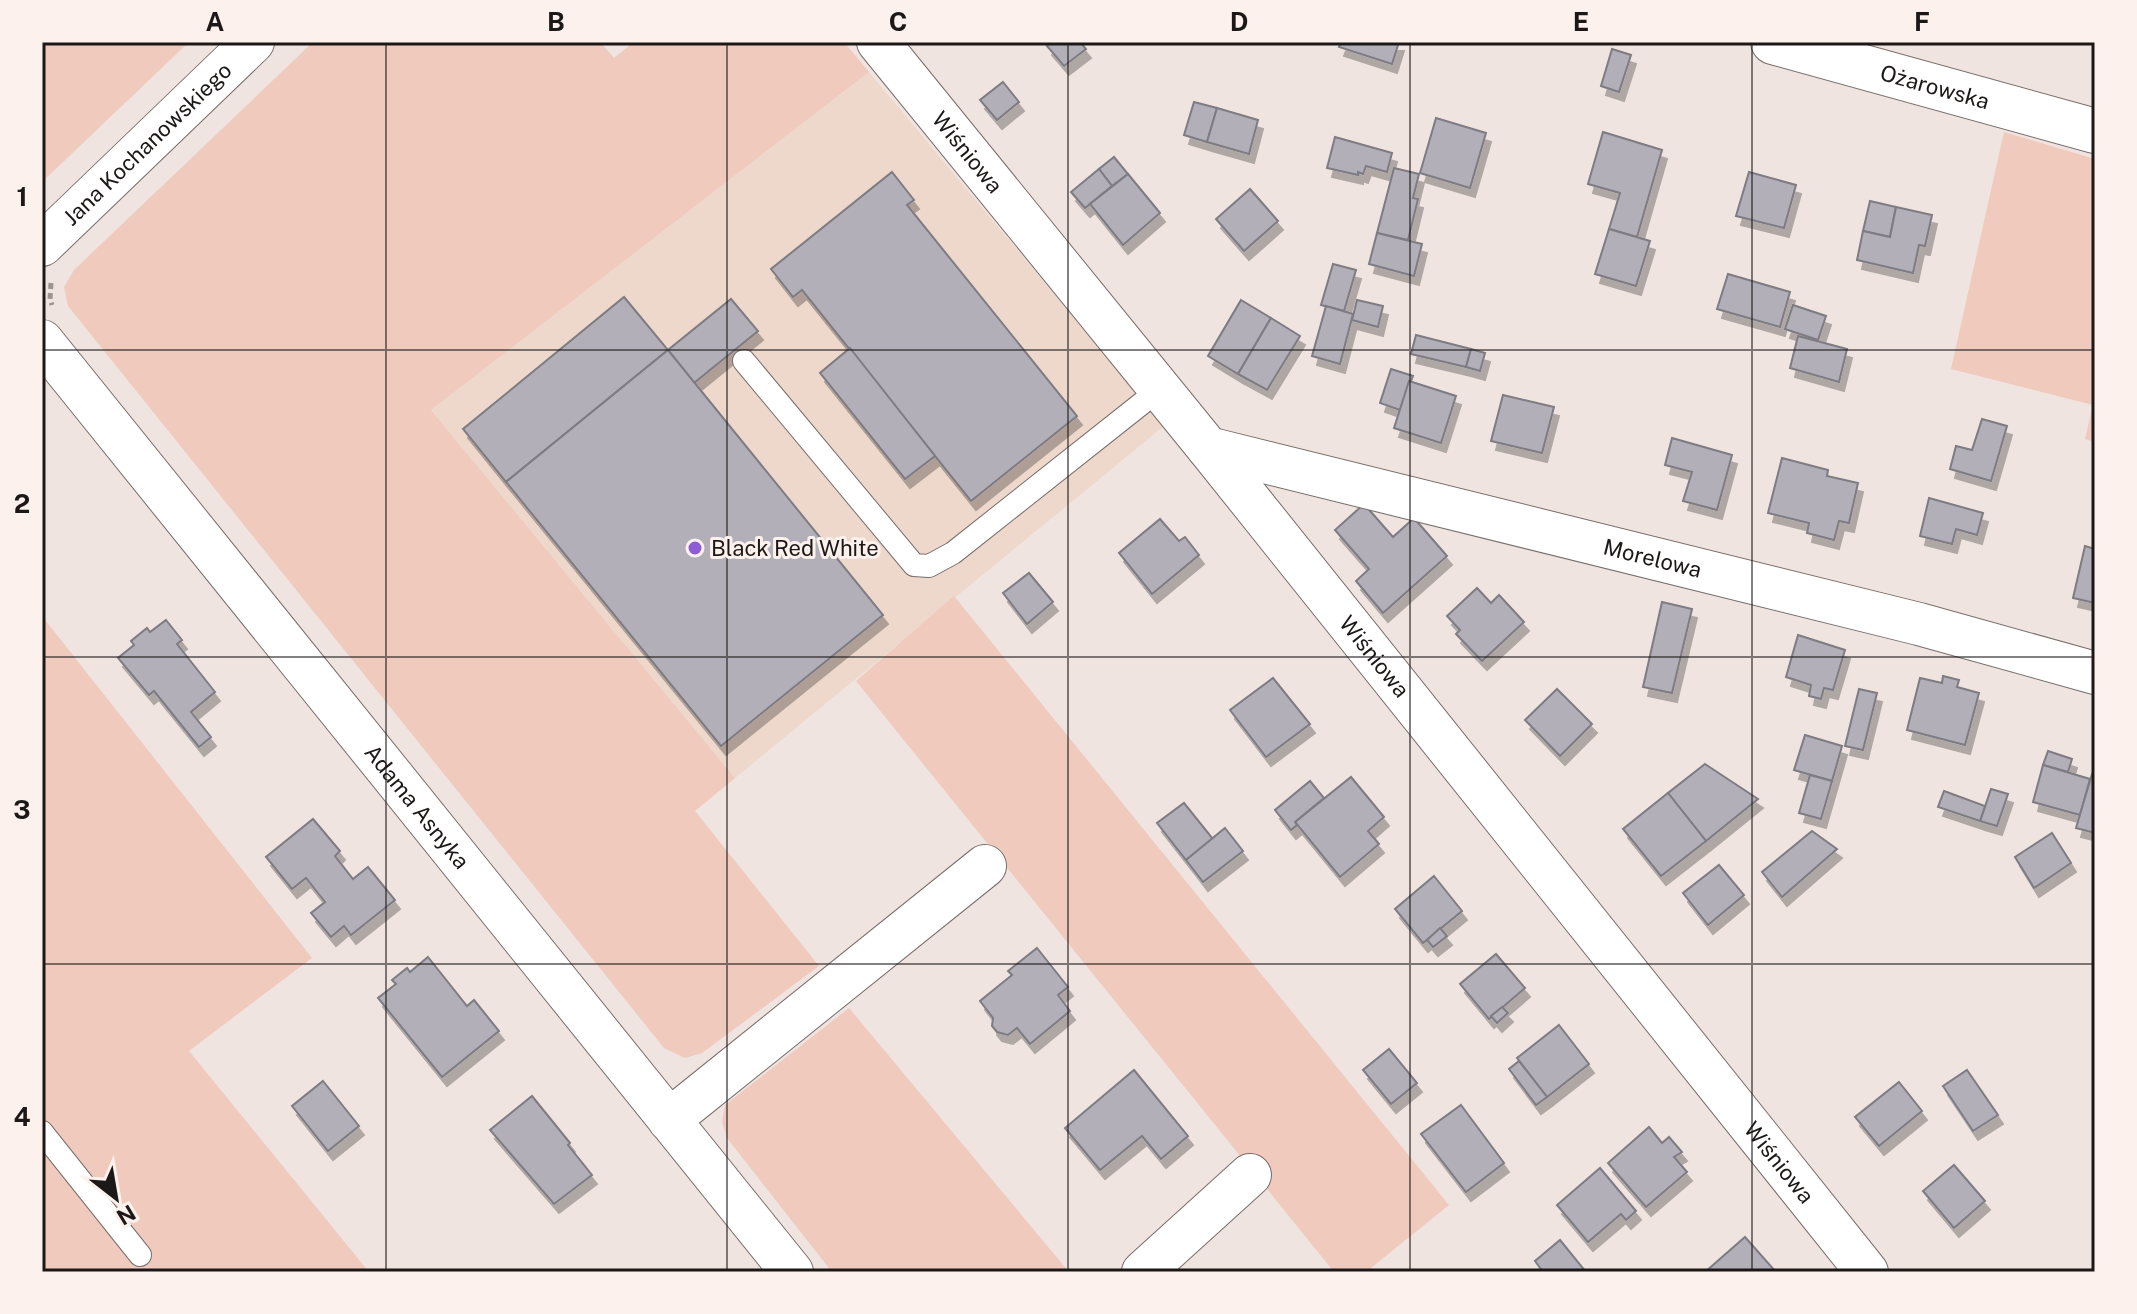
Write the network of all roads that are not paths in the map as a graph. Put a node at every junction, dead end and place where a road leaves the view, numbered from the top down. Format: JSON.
{"nodes":[{"id":1,"x":253,"y":42,"type":"edge"},
{"id":2,"x":878,"y":42,"type":"edge"},
{"id":3,"x":1773,"y":42,"type":"edge"},
{"id":4,"x":2095,"y":131,"type":"edge"},
{"id":5,"x":48,"y":260,"type":"edge"},
{"id":6,"x":48,"y":326,"type":"edge"},
{"id":7,"x":744,"y":361,"type":"dead end"},
{"id":8,"x":1160,"y":389,"type":"junction"},
{"id":9,"x":1208,"y":448,"type":"junction"},
{"id":10,"x":2095,"y":673,"type":"edge"},
{"id":11,"x":985,"y":866,"type":"dead end"},
{"id":12,"x":669,"y":1120,"type":"junction"},
{"id":13,"x":42,"y":1132,"type":"edge"},
{"id":14,"x":1250,"y":1175,"type":"dead end"},
{"id":15,"x":140,"y":1255,"type":"dead end"},
{"id":16,"x":792,"y":1272,"type":"edge"},
{"id":17,"x":1143,"y":1272,"type":"edge"},
{"id":18,"x":1867,"y":1272,"type":"edge"}],
"edges":[{"from":1,"to":5,"type":"street","name":"Jana Kochanowskiego"},
{"from":2,"to":8,"type":"street","name":"Wiśniowa"},
{"from":3,"to":4,"type":"street","name":"Ożarowska"},
{"from":6,"to":12,"type":"street","name":"Adama Asnyka"},
{"from":7,"to":8,"type":"lane"},
{"from":8,"to":9,"type":"street","name":"Wiśniowa"},
{"from":9,"to":10,"type":"street","name":"Morelowa"},
{"from":9,"to":18,"type":"street","name":"Wiśniowa"},
{"from":11,"to":12,"type":"street"},
{"from":12,"to":16,"type":"street","name":"Adama Asnyka"},
{"from":13,"to":15,"type":"lane"},
{"from":14,"to":17,"type":"street"}]}
